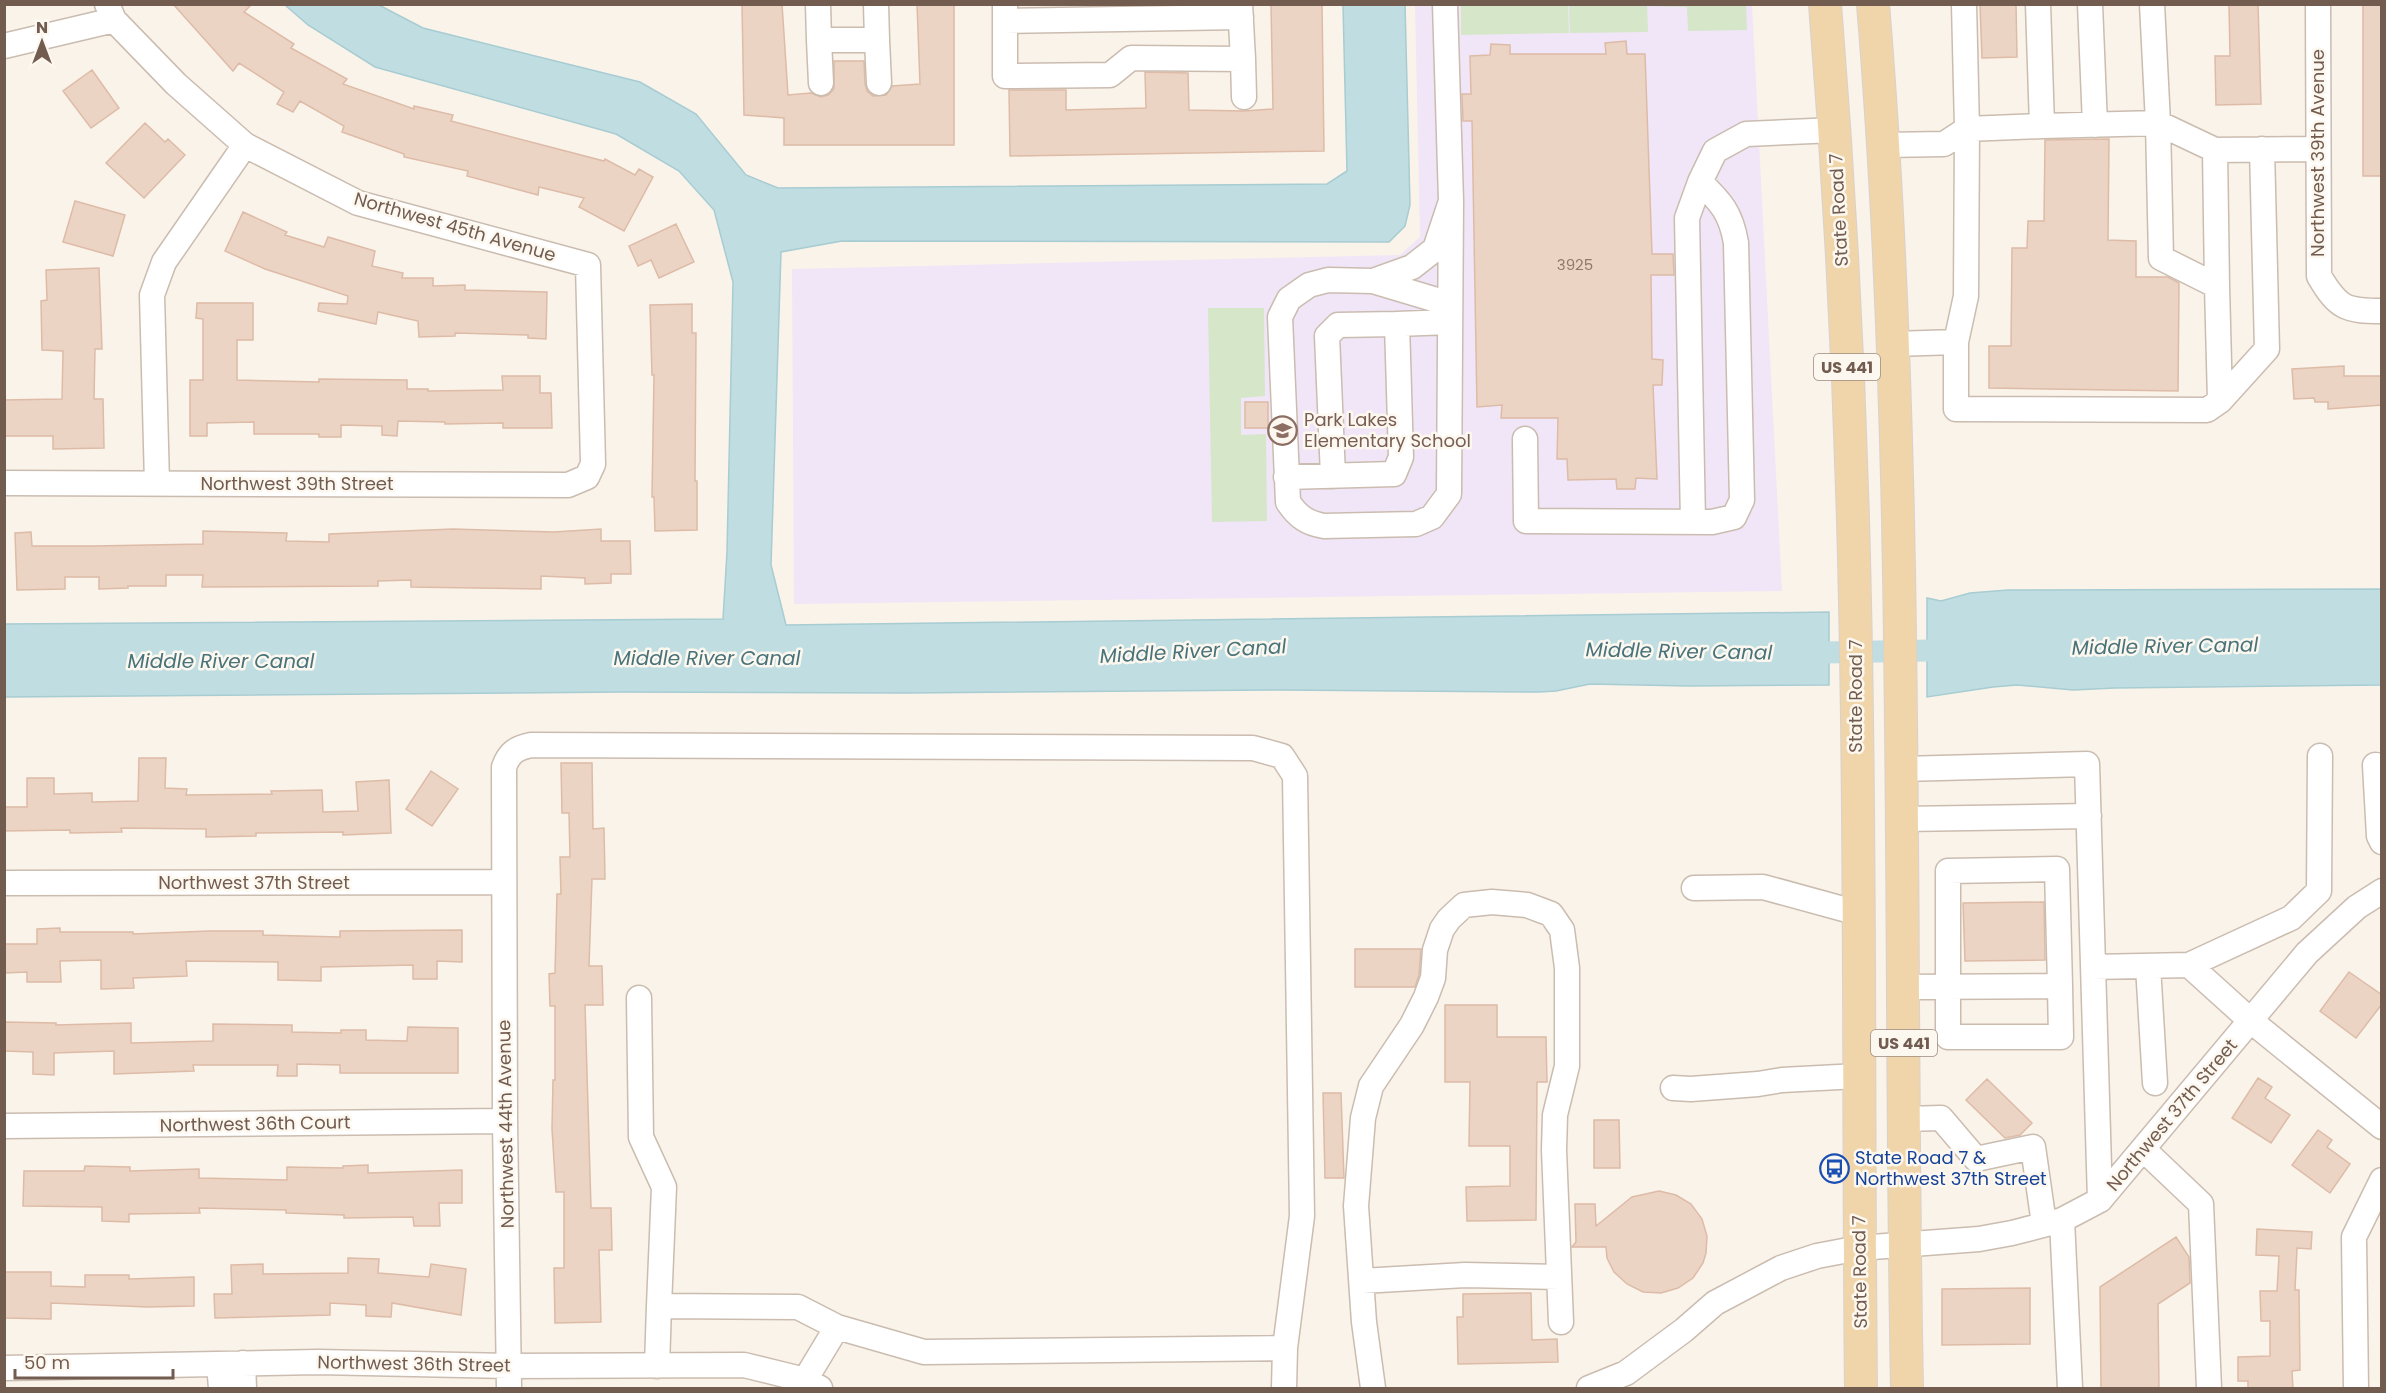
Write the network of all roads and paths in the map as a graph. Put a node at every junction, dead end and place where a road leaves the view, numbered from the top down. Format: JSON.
{"nodes":[{"id":1,"x":818,"y":4,"type":"edge"},
{"id":2,"x":876,"y":4,"type":"edge"},
{"id":3,"x":1445,"y":4,"type":"edge"},
{"id":4,"x":1825,"y":4,"type":"edge"},
{"id":5,"x":1873,"y":4,"type":"edge"},
{"id":6,"x":1964,"y":4,"type":"edge"},
{"id":7,"x":2038,"y":4,"type":"edge"},
{"id":8,"x":2090,"y":4,"type":"edge"},
{"id":9,"x":2152,"y":4,"type":"edge"},
{"id":10,"x":2318,"y":4,"type":"edge"},
{"id":11,"x":1240,"y":11,"type":"edge"},
{"id":12,"x":110,"y":12,"type":"edge"},
{"id":13,"x":1005,"y":13,"type":"edge"},
{"id":14,"x":819,"y":40,"type":"junction"},
{"id":15,"x":877,"y":40,"type":"junction"},
{"id":16,"x":4,"y":46,"type":"edge"},
{"id":17,"x":1243,"y":59,"type":"junction"},
{"id":18,"x":1831,"y":78,"type":"junction"},
{"id":19,"x":821,"y":83,"type":"dead end"},
{"id":20,"x":879,"y":83,"type":"dead end"},
{"id":21,"x":1244,"y":97,"type":"dead end"},
{"id":22,"x":2158,"y":123,"type":"junction"},
{"id":23,"x":2096,"y":125,"type":"junction"},
{"id":24,"x":2042,"y":126,"type":"junction"},
{"id":25,"x":1967,"y":129,"type":"junction"},
{"id":26,"x":1835,"y":130,"type":"junction"},
{"id":27,"x":245,"y":145,"type":"junction"},
{"id":28,"x":1884,"y":145,"type":"junction"},
{"id":29,"x":2262,"y":149,"type":"junction"},
{"id":30,"x":2318,"y":149,"type":"junction"},
{"id":31,"x":2215,"y":150,"type":"junction"},
{"id":32,"x":1700,"y":182,"type":"junction"},
{"id":33,"x":1451,"y":201,"type":"junction"},
{"id":34,"x":1373,"y":281,"type":"junction"},
{"id":35,"x":2217,"y":286,"type":"junction"},
{"id":36,"x":2382,"y":311,"type":"edge"},
{"id":37,"x":1450,"y":313,"type":"junction"},
{"id":38,"x":1397,"y":324,"type":"junction"},
{"id":39,"x":1956,"y":342,"type":"junction"},
{"id":40,"x":1894,"y":344,"type":"junction"},
{"id":41,"x":2220,"y":401,"type":"junction"},
{"id":42,"x":1525,"y":439,"type":"dead end"},
{"id":43,"x":1333,"y":476,"type":"junction"},
{"id":44,"x":587,"y":477,"type":"joint"},
{"id":45,"x":1286,"y":477,"type":"junction"},
{"id":46,"x":4,"y":483,"type":"edge"},
{"id":47,"x":157,"y":483,"type":"junction"},
{"id":48,"x":1693,"y":522,"type":"junction"},
{"id":49,"x":2320,"y":756,"type":"dead end"},
{"id":50,"x":2382,"y":766,"type":"edge"},
{"id":51,"x":1902,"y":769,"type":"junction"},
{"id":52,"x":2089,"y":816,"type":"junction"},
{"id":53,"x":1903,"y":819,"type":"junction"},
{"id":54,"x":2381,"y":838,"type":"edge"},
{"id":55,"x":504,"y":882,"type":"junction"},
{"id":56,"x":4,"y":883,"type":"edge"},
{"id":57,"x":1694,"y":888,"type":"dead end"},
{"id":58,"x":2382,"y":891,"type":"edge"},
{"id":59,"x":1857,"y":913,"type":"junction"},
{"id":60,"x":2189,"y":965,"type":"junction"},
{"id":61,"x":2148,"y":966,"type":"junction"},
{"id":62,"x":2093,"y":967,"type":"junction"},
{"id":63,"x":2060,"y":986,"type":"junction"},
{"id":64,"x":1904,"y":987,"type":"junction"},
{"id":65,"x":1949,"y":987,"type":"junction"},
{"id":66,"x":639,"y":998,"type":"dead end"},
{"id":67,"x":2251,"y":1021,"type":"junction"},
{"id":68,"x":1858,"y":1076,"type":"junction"},
{"id":69,"x":2155,"y":1083,"type":"dead end"},
{"id":70,"x":1673,"y":1088,"type":"dead end"},
{"id":71,"x":1904,"y":1119,"type":"junction"},
{"id":72,"x":505,"y":1121,"type":"junction"},
{"id":73,"x":4,"y":1126,"type":"edge"},
{"id":74,"x":2382,"y":1127,"type":"edge"},
{"id":75,"x":2143,"y":1149,"type":"junction"},
{"id":76,"x":2382,"y":1180,"type":"edge"},
{"id":77,"x":2100,"y":1200,"type":"junction"},
{"id":78,"x":2053,"y":1222,"type":"junction"},
{"id":79,"x":1905,"y":1244,"type":"junction"},
{"id":80,"x":1859,"y":1248,"type":"junction"},
{"id":81,"x":1559,"y":1277,"type":"junction"},
{"id":82,"x":1362,"y":1281,"type":"junction"},
{"id":83,"x":659,"y":1306,"type":"junction"},
{"id":84,"x":1561,"y":1322,"type":"dead end"},
{"id":85,"x":837,"y":1327,"type":"junction"},
{"id":86,"x":1285,"y":1348,"type":"junction"},
{"id":87,"x":243,"y":1363,"type":"junction"},
{"id":88,"x":219,"y":1364,"type":"junction"},
{"id":89,"x":657,"y":1366,"type":"junction"},
{"id":90,"x":4,"y":1368,"type":"edge"},
{"id":91,"x":509,"y":1378,"type":"edge"},
{"id":92,"x":813,"y":1384,"type":"edge"},
{"id":93,"x":221,"y":1389,"type":"edge"},
{"id":94,"x":244,"y":1389,"type":"edge"},
{"id":95,"x":1284,"y":1389,"type":"edge"},
{"id":96,"x":1373,"y":1389,"type":"edge"},
{"id":97,"x":1589,"y":1389,"type":"edge"},
{"id":98,"x":1861,"y":1389,"type":"edge"},
{"id":99,"x":1907,"y":1389,"type":"edge"},
{"id":100,"x":2070,"y":1389,"type":"edge"},
{"id":101,"x":2209,"y":1389,"type":"edge"},
{"id":102,"x":2356,"y":1389,"type":"edge"}],
"edges":[{"from":1,"to":14,"type":"street"},
{"from":2,"to":15,"type":"street"},
{"from":3,"to":33,"type":"street"},
{"from":4,"to":18,"type":"main road","name":"State Road 7","number":"US 441"},
{"from":5,"to":28,"type":"main road","number":"US 441"},
{"from":6,"to":25,"type":"street"},
{"from":7,"to":24,"type":"street"},
{"from":8,"to":23,"type":"street"},
{"from":9,"to":22,"type":"street"},
{"from":10,"to":30,"type":"street","name":"Northwest 39th Avenue"},
{"from":11,"to":13,"type":"street"},
{"from":11,"to":17,"type":"street"},
{"from":12,"to":16,"type":"street"},
{"from":12,"to":27,"type":"street","name":"Northwest 45th Avenue"},
{"from":13,"to":17,"type":"street"},
{"from":14,"to":15,"type":"street"},
{"from":14,"to":19,"type":"street"},
{"from":15,"to":20,"type":"street"},
{"from":17,"to":21,"type":"street"},
{"from":18,"to":26,"type":"main road","name":"State Road 7","number":"US 441"},
{"from":18,"to":28,"type":"main road"},
{"from":22,"to":23,"type":"street"},
{"from":22,"to":31,"type":"street"},
{"from":22,"to":35,"type":"street"},
{"from":23,"to":24,"type":"street"},
{"from":24,"to":25,"type":"street"},
{"from":25,"to":28,"type":"street"},
{"from":25,"to":39,"type":"street"},
{"from":26,"to":32,"type":"street"},
{"from":26,"to":59,"type":"main road","name":"State Road 7","number":"US 441"},
{"from":27,"to":44,"type":"street","name":"Northwest 45th Avenue"},
{"from":27,"to":47,"type":"street"},
{"from":28,"to":40,"type":"main road","number":"US 441"},
{"from":29,"to":30,"type":"street"},
{"from":29,"to":31,"type":"street"},
{"from":29,"to":41,"type":"street"},
{"from":30,"to":36,"type":"street","name":"Northwest 39th Avenue"},
{"from":31,"to":35,"type":"street"},
{"from":32,"to":48,"type":"street"},
{"from":32,"to":48,"type":"street"},
{"from":33,"to":34,"type":"street"},
{"from":33,"to":37,"type":"street"},
{"from":34,"to":37,"type":"street"},
{"from":34,"to":45,"type":"street"},
{"from":35,"to":41,"type":"street"},
{"from":37,"to":38,"type":"street"},
{"from":37,"to":45,"type":"street"},
{"from":38,"to":43,"type":"street"},
{"from":38,"to":43,"type":"street"},
{"from":39,"to":40,"type":"street"},
{"from":39,"to":41,"type":"street"},
{"from":40,"to":51,"type":"main road","number":"US 441"},
{"from":42,"to":48,"type":"street"},
{"from":43,"to":45,"type":"street"},
{"from":44,"to":47,"type":"street","name":"Northwest 39th Street"},
{"from":46,"to":47,"type":"street","name":"Northwest 39th Street"},
{"from":49,"to":60,"type":"street"},
{"from":50,"to":54,"type":"street"},
{"from":51,"to":52,"type":"street"},
{"from":51,"to":53,"type":"main road","number":"US 441"},
{"from":52,"to":53,"type":"street"},
{"from":52,"to":62,"type":"street"},
{"from":53,"to":64,"type":"main road","number":"US 441"},
{"from":55,"to":56,"type":"street","name":"Northwest 37th Street"},
{"from":55,"to":72,"type":"street","name":"Northwest 44th Avenue"},
{"from":55,"to":86,"type":"street","name":"Northwest 44th Avenue"},
{"from":57,"to":59,"type":"street"},
{"from":58,"to":67,"type":"street","name":"Northwest 37th Street"},
{"from":59,"to":68,"type":"main road","name":"State Road 7","number":"US 441"},
{"from":60,"to":61,"type":"street"},
{"from":60,"to":67,"type":"street"},
{"from":61,"to":62,"type":"street"},
{"from":61,"to":69,"type":"street"},
{"from":62,"to":77,"type":"street"},
{"from":63,"to":65,"type":"street"},
{"from":63,"to":65,"type":"street"},
{"from":63,"to":65,"type":"street"},
{"from":64,"to":65,"type":"street"},
{"from":64,"to":71,"type":"main road","number":"US 441"},
{"from":66,"to":83,"type":"street"},
{"from":67,"to":74,"type":"street"},
{"from":67,"to":75,"type":"street","name":"Northwest 37th Street"},
{"from":68,"to":70,"type":"street"},
{"from":68,"to":80,"type":"main road","name":"State Road 7","number":"US 441"},
{"from":71,"to":78,"type":"street"},
{"from":71,"to":79,"type":"main road","number":"US 441"},
{"from":72,"to":73,"type":"street","name":"Northwest 36th Court"},
{"from":72,"to":91,"type":"street","name":"Northwest 44th Avenue"},
{"from":75,"to":77,"type":"street","name":"Northwest 37th Street"},
{"from":75,"to":101,"type":"street"},
{"from":76,"to":102,"type":"street"},
{"from":77,"to":78,"type":"street","name":"Northwest 37th Street"},
{"from":78,"to":79,"type":"street","name":"Northwest 37th Street"},
{"from":78,"to":100,"type":"street"},
{"from":79,"to":80,"type":"street","name":"Northwest 37th Street"},
{"from":79,"to":99,"type":"main road","number":"US 441"},
{"from":80,"to":97,"type":"street","name":"Northwest 37th Street"},
{"from":80,"to":98,"type":"main road","name":"State Road 7","number":"US 441"},
{"from":81,"to":82,"type":"street"},
{"from":81,"to":82,"type":"street"},
{"from":81,"to":84,"type":"street"},
{"from":82,"to":96,"type":"street"},
{"from":83,"to":85,"type":"street"},
{"from":83,"to":89,"type":"street"},
{"from":85,"to":86,"type":"street"},
{"from":85,"to":92,"type":"street"},
{"from":86,"to":95,"type":"street"},
{"from":87,"to":88,"type":"street","name":"Northwest 36th Street"},
{"from":87,"to":91,"type":"street","name":"Northwest 36th Street"},
{"from":87,"to":94,"type":"street"},
{"from":88,"to":90,"type":"street","name":"Northwest 36th Street"},
{"from":88,"to":93,"type":"street"},
{"from":89,"to":91,"type":"street","name":"Northwest 36th Street"},
{"from":89,"to":92,"type":"street","name":"Northwest 36th Street"}]}
